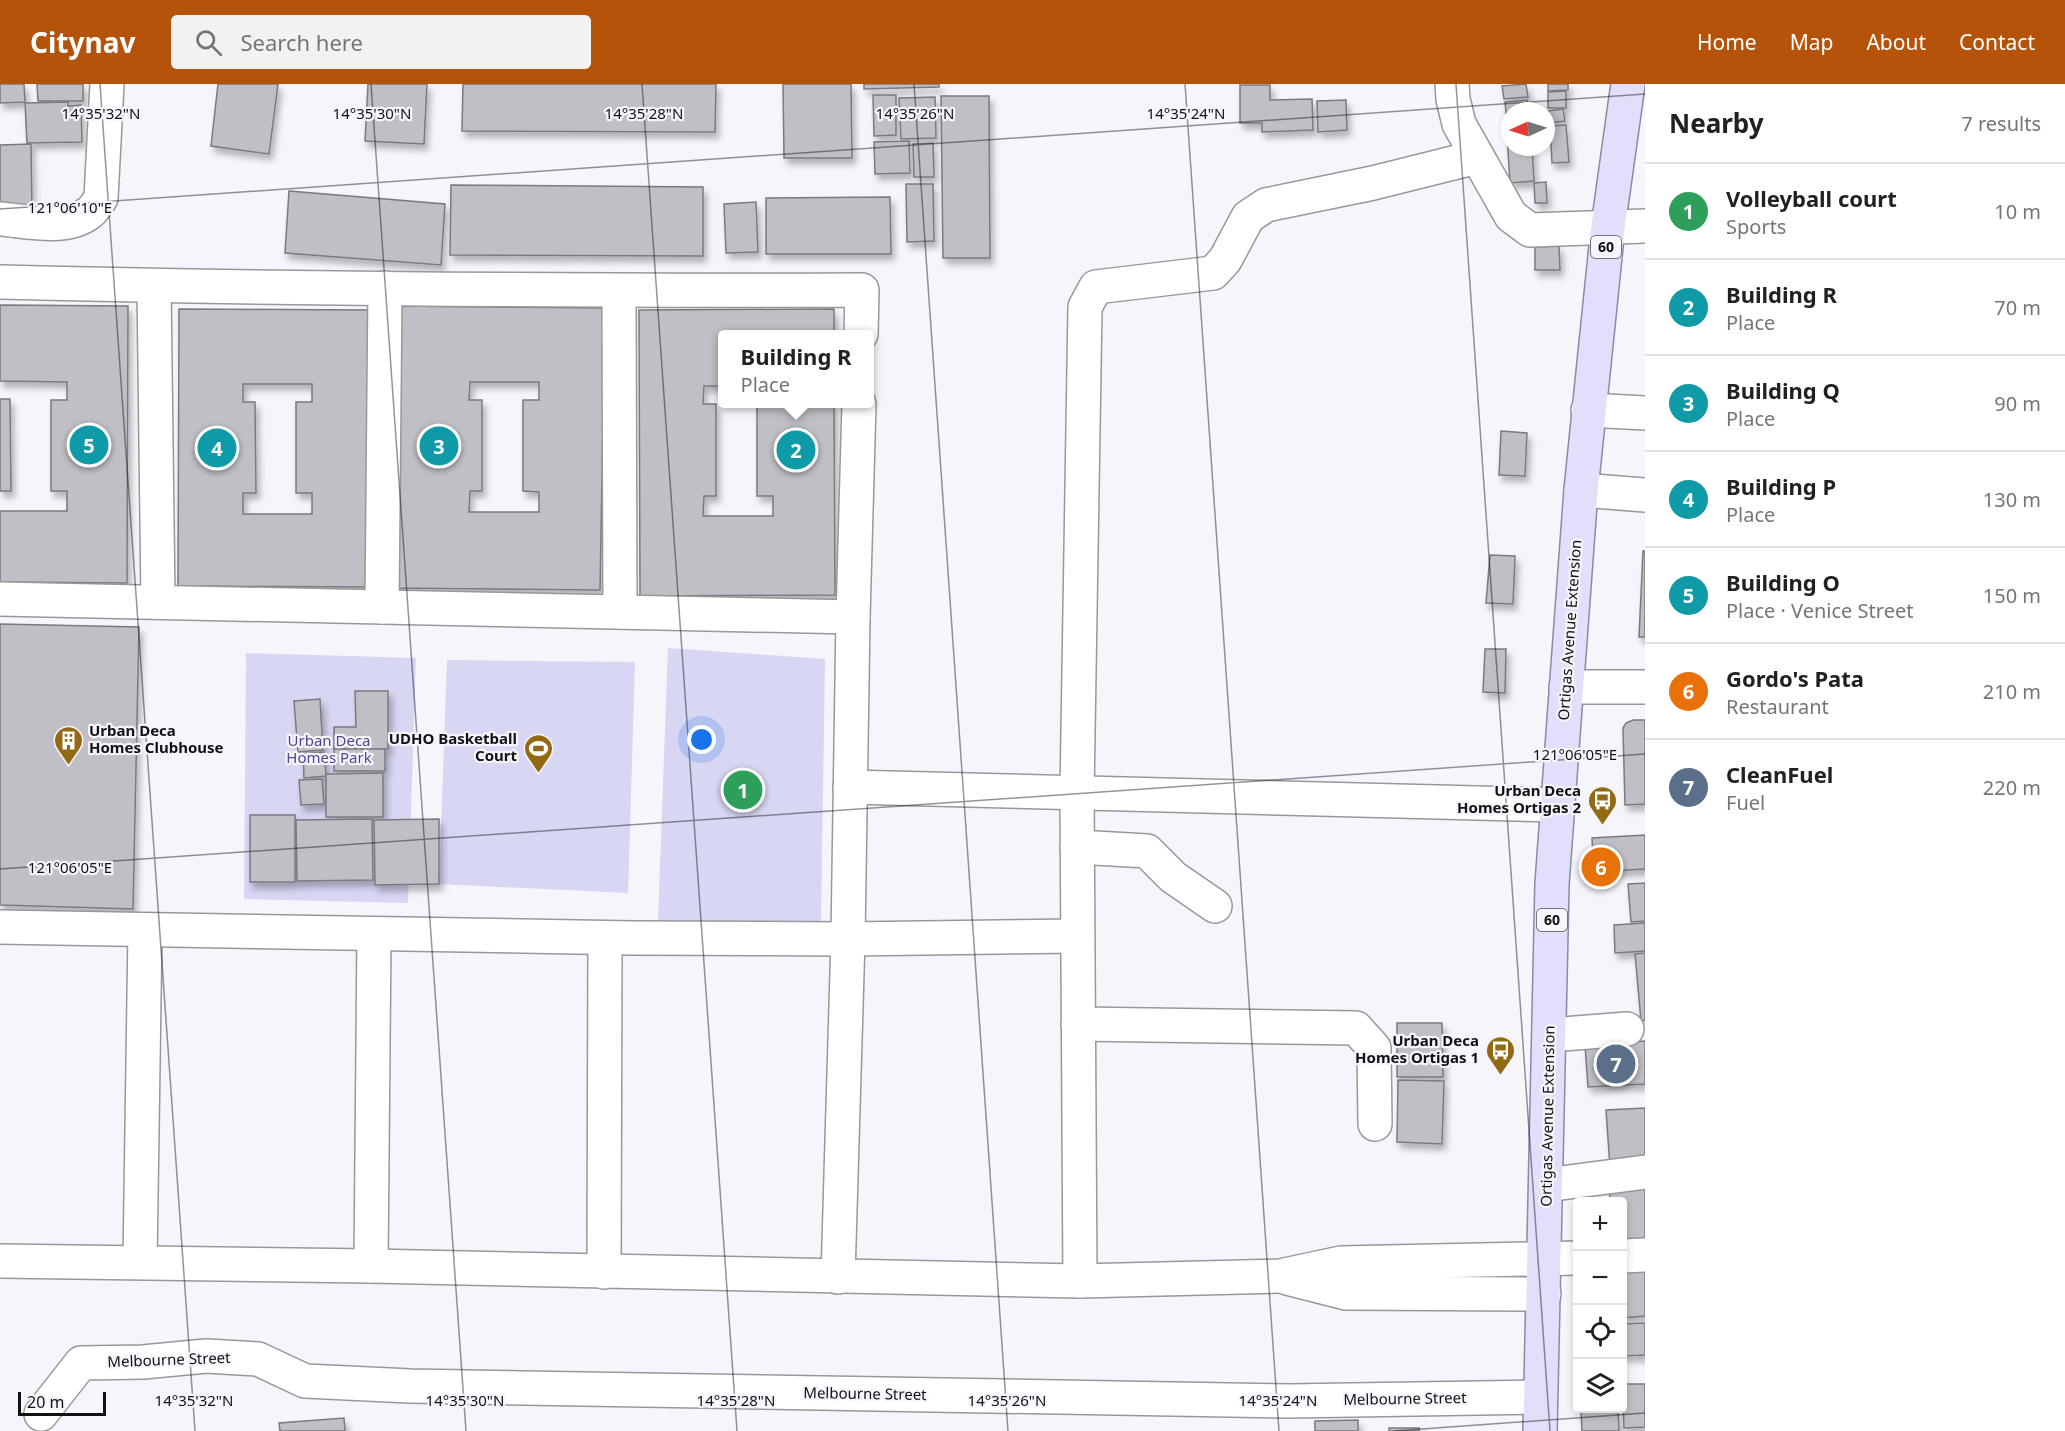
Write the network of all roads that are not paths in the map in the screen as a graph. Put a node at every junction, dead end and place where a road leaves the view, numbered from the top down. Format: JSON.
{"nodes":[{"id":1,"x":107,"y":84,"type":"edge"},
{"id":2,"x":1452,"y":84,"type":"edge"},
{"id":3,"x":1628,"y":84,"type":"edge"},
{"id":4,"x":1477,"y":157,"type":"junction"},
{"id":5,"x":0,"y":219,"type":"edge"},
{"id":6,"x":1645,"y":226,"type":"edge"},
{"id":7,"x":1608,"y":227,"type":"junction"},
{"id":8,"x":0,"y":282,"type":"edge"},
{"id":9,"x":154,"y":286,"type":"junction"},
{"id":10,"x":385,"y":288,"type":"junction"},
{"id":11,"x":619,"y":291,"type":"junction"},
{"id":12,"x":861,"y":330,"type":"edge"},
{"id":13,"x":859,"y":408,"type":"edge"},
{"id":14,"x":1588,"y":410,"type":"junction"},
{"id":15,"x":1645,"y":413,"type":"edge"},
{"id":16,"x":1581,"y":490,"type":"junction"},
{"id":17,"x":1645,"y":495,"type":"edge"},
{"id":18,"x":0,"y":599,"type":"edge"},
{"id":19,"x":158,"y":602,"type":"junction"},
{"id":20,"x":382,"y":607,"type":"junction"},
{"id":21,"x":620,"y":612,"type":"junction"},
{"id":22,"x":852,"y":617,"type":"junction"},
{"id":23,"x":1566,"y":687,"type":"junction"},
{"id":24,"x":1645,"y":687,"type":"edge"},
{"id":25,"x":850,"y":787,"type":"junction"},
{"id":26,"x":1077,"y":793,"type":"junction"},
{"id":27,"x":1557,"y":805,"type":"junction"},
{"id":28,"x":1077,"y":847,"type":"junction"},
{"id":29,"x":1215,"y":906,"type":"dead end"},
{"id":30,"x":0,"y":927,"type":"edge"},
{"id":31,"x":145,"y":930,"type":"junction"},
{"id":32,"x":374,"y":934,"type":"junction"},
{"id":33,"x":1077,"y":936,"type":"junction"},
{"id":34,"x":605,"y":938,"type":"junction"},
{"id":35,"x":848,"y":939,"type":"junction"},
{"id":36,"x":1078,"y":1024,"type":"junction"},
{"id":37,"x":1627,"y":1029,"type":"dead end"},
{"id":38,"x":1550,"y":1035,"type":"junction"},
{"id":39,"x":1375,"y":1124,"type":"dead end"},
{"id":40,"x":1645,"y":1172,"type":"edge"},
{"id":41,"x":1546,"y":1185,"type":"junction"},
{"id":42,"x":1645,"y":1255,"type":"edge"},
{"id":43,"x":1627,"y":1256,"type":"edge"},
{"id":44,"x":1573,"y":1258,"type":"edge"},
{"id":45,"x":1544,"y":1259,"type":"junction"},
{"id":46,"x":0,"y":1262,"type":"edge"},
{"id":47,"x":140,"y":1262,"type":"junction"},
{"id":48,"x":372,"y":1266,"type":"junction"},
{"id":49,"x":604,"y":1272,"type":"junction"},
{"id":50,"x":1280,"y":1276,"type":"junction"},
{"id":51,"x":838,"y":1277,"type":"junction"},
{"id":52,"x":1080,"y":1281,"type":"junction"},
{"id":53,"x":1544,"y":1294,"type":"junction"},
{"id":54,"x":1540,"y":1396,"type":"junction"},
{"id":55,"x":41,"y":1414,"type":"dead end"},
{"id":56,"x":1540,"y":1431,"type":"edge"}],
"edges":[{"from":1,"to":5,"type":"street"},
{"from":2,"to":4,"type":"street"},
{"from":3,"to":7,"type":"main road","name":"Ortigas Avenue Extension","number":"60"},
{"from":4,"to":7,"type":"street"},
{"from":4,"to":26,"type":"street"},
{"from":6,"to":7,"type":"street"},
{"from":7,"to":14,"type":"main road","name":"Ortigas Avenue Extension","number":"60"},
{"from":8,"to":9,"type":"street"},
{"from":9,"to":10,"type":"street"},
{"from":9,"to":19,"type":"street"},
{"from":10,"to":11,"type":"street"},
{"from":10,"to":20,"type":"street"},
{"from":11,"to":12,"type":"street"},
{"from":11,"to":21,"type":"street"},
{"from":13,"to":22,"type":"street"},
{"from":14,"to":15,"type":"street"},
{"from":14,"to":16,"type":"main road","name":"Ortigas Avenue Extension","number":"60"},
{"from":16,"to":17,"type":"street"},
{"from":16,"to":23,"type":"main road","name":"Ortigas Avenue Extension","number":"60"},
{"from":18,"to":19,"type":"street"},
{"from":19,"to":20,"type":"street"},
{"from":20,"to":21,"type":"street"},
{"from":21,"to":22,"type":"street"},
{"from":22,"to":25,"type":"street"},
{"from":23,"to":24,"type":"street"},
{"from":23,"to":27,"type":"main road","name":"Ortigas Avenue Extension","number":"60"},
{"from":25,"to":26,"type":"street"},
{"from":25,"to":35,"type":"street"},
{"from":26,"to":27,"type":"street"},
{"from":26,"to":28,"type":"street"},
{"from":27,"to":38,"type":"main road","name":"Ortigas Avenue Extension","number":"60"},
{"from":28,"to":29,"type":"street"},
{"from":28,"to":33,"type":"street"},
{"from":30,"to":31,"type":"street"},
{"from":31,"to":32,"type":"street"},
{"from":31,"to":47,"type":"street"},
{"from":32,"to":34,"type":"street"},
{"from":32,"to":48,"type":"street"},
{"from":33,"to":35,"type":"street"},
{"from":33,"to":36,"type":"street"},
{"from":34,"to":35,"type":"street"},
{"from":34,"to":49,"type":"street"},
{"from":35,"to":51,"type":"street"},
{"from":36,"to":39,"type":"street"},
{"from":36,"to":52,"type":"street"},
{"from":37,"to":38,"type":"street"},
{"from":38,"to":41,"type":"main road","name":"Ortigas Avenue Extension","number":"60"},
{"from":40,"to":41,"type":"street"},
{"from":41,"to":45,"type":"main road","name":"Ortigas Avenue Extension","number":"60"},
{"from":42,"to":43,"type":"street"},
{"from":44,"to":45,"type":"street"},
{"from":45,"to":50,"type":"street"},
{"from":45,"to":53,"type":"main road","name":"Ortigas Avenue Extension","number":"60"},
{"from":46,"to":47,"type":"street"},
{"from":47,"to":48,"type":"street"},
{"from":48,"to":49,"type":"street"},
{"from":49,"to":51,"type":"street"},
{"from":50,"to":52,"type":"street"},
{"from":50,"to":53,"type":"street"},
{"from":51,"to":52,"type":"street"},
{"from":53,"to":54,"type":"main road","name":"Ortigas Avenue Extension","number":"60"},
{"from":54,"to":55,"type":"street","name":"Melbourne Street"},
{"from":54,"to":56,"type":"main road","name":"Ortigas Avenue Extension","number":"60"}]}
